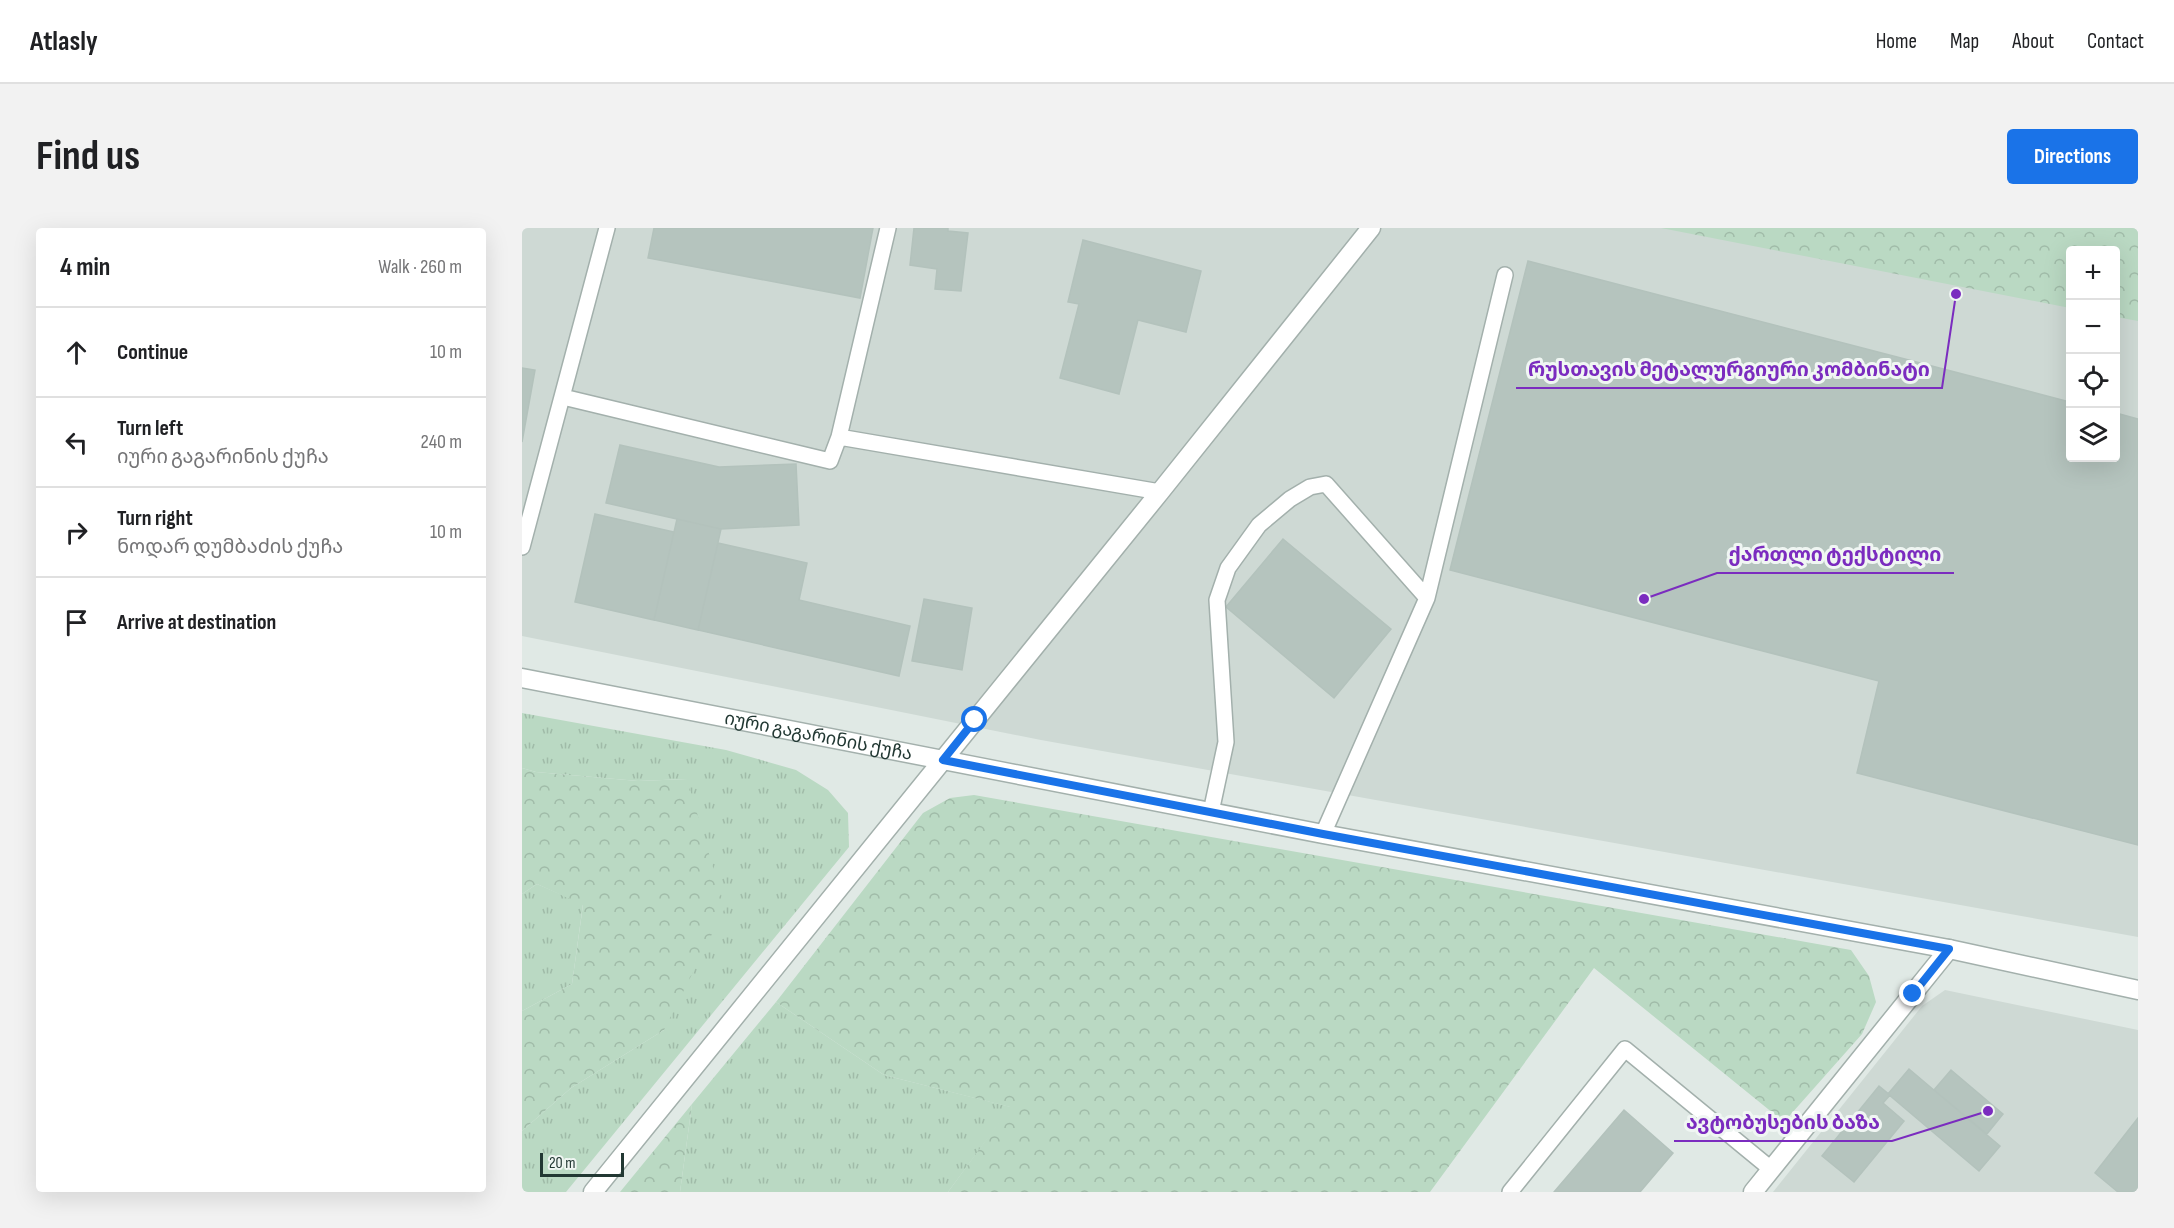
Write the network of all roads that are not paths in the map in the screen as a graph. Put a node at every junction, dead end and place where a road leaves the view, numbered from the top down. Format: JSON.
{"nodes":[{"id":1,"x":607,"y":228,"type":"edge"},
{"id":2,"x":888,"y":228,"type":"edge"},
{"id":3,"x":1371,"y":228,"type":"edge"},
{"id":4,"x":1505,"y":275,"type":"dead end"},
{"id":5,"x":563,"y":397,"type":"junction"},
{"id":6,"x":839,"y":437,"type":"junction"},
{"id":7,"x":1160,"y":492,"type":"junction"},
{"id":8,"x":522,"y":547,"type":"edge"},
{"id":9,"x":1427,"y":598,"type":"junction"},
{"id":10,"x":522,"y":678,"type":"edge"},
{"id":11,"x":943,"y":760,"type":"junction"},
{"id":12,"x":1211,"y":812,"type":"junction"},
{"id":13,"x":1323,"y":834,"type":"junction"},
{"id":14,"x":1949,"y":949,"type":"junction"},
{"id":15,"x":2138,"y":990,"type":"edge"},
{"id":16,"x":1771,"y":1169,"type":"junction"},
{"id":17,"x":593,"y":1192,"type":"edge"},
{"id":18,"x":1510,"y":1192,"type":"edge"},
{"id":19,"x":1753,"y":1192,"type":"edge"}],
"edges":[{"from":1,"to":5,"type":"lane"},
{"from":2,"to":6,"type":"lane"},
{"from":3,"to":7,"type":"street"},
{"from":4,"to":9,"type":"lane"},
{"from":5,"to":6,"type":"lane"},
{"from":5,"to":8,"type":"lane"},
{"from":6,"to":7,"type":"lane"},
{"from":7,"to":11,"type":"street"},
{"from":9,"to":12,"type":"lane"},
{"from":9,"to":13,"type":"lane"},
{"from":10,"to":11,"type":"street","name":"იური გაგარინის ქუჩა"},
{"from":11,"to":12,"type":"street","name":"იური გაგარინის ქუჩა"},
{"from":11,"to":17,"type":"street"},
{"from":12,"to":13,"type":"street","name":"იური გაგარინის ქუჩა"},
{"from":13,"to":14,"type":"street","name":"იური გაგარინის ქუჩა"},
{"from":14,"to":15,"type":"street","name":"იური გაგარინის ქუჩა"},
{"from":14,"to":16,"type":"street"},
{"from":16,"to":18,"type":"lane"},
{"from":16,"to":19,"type":"street"}]}
